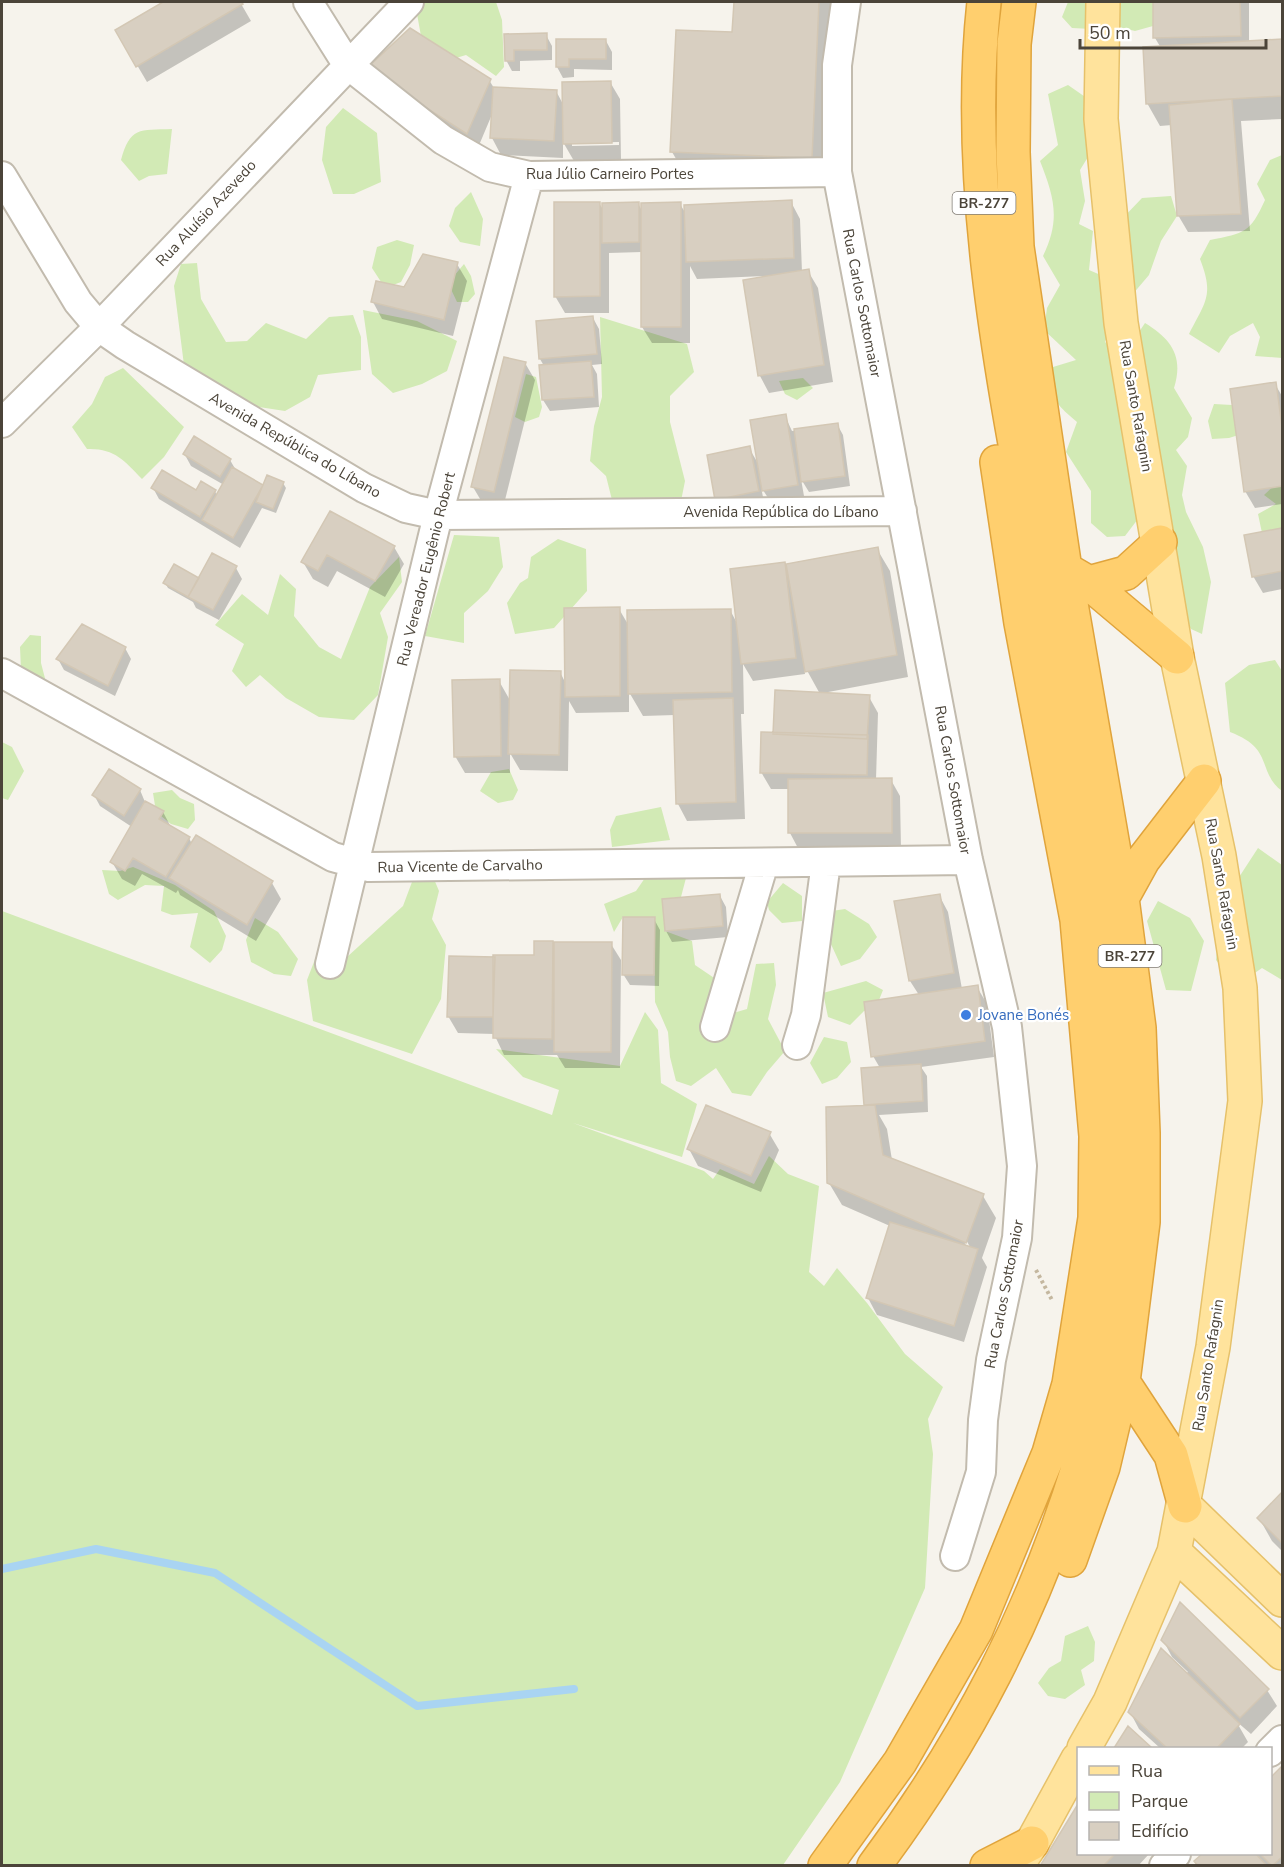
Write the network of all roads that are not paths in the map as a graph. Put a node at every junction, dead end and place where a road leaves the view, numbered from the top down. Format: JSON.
{"nodes":[{"id":1,"x":308,"y":2,"type":"edge"},
{"id":2,"x":409,"y":2,"type":"edge"},
{"id":3,"x":846,"y":2,"type":"edge"},
{"id":4,"x":984,"y":2,"type":"edge"},
{"id":5,"x":1019,"y":2,"type":"edge"},
{"id":6,"x":1104,"y":2,"type":"edge"},
{"id":7,"x":347,"y":64,"type":"junction"},
{"id":8,"x":837,"y":172,"type":"junction"},
{"id":9,"x":2,"y":176,"type":"edge"},
{"id":10,"x":530,"y":176,"type":"junction"},
{"id":11,"x":99,"y":327,"type":"junction"},
{"id":12,"x":1008,"y":404,"type":"junction"},
{"id":13,"x":2,"y":423,"type":"edge"},
{"id":14,"x":902,"y":512,"type":"junction"},
{"id":15,"x":438,"y":515,"type":"junction"},
{"id":16,"x":1160,"y":542,"type":"junction"},
{"id":17,"x":1077,"y":576,"type":"junction"},
{"id":18,"x":1177,"y":657,"type":"junction"},
{"id":19,"x":2,"y":673,"type":"edge"},
{"id":20,"x":1204,"y":781,"type":"junction"},
{"id":21,"x":968,"y":861,"type":"junction"},
{"id":22,"x":826,"y":862,"type":"junction"},
{"id":23,"x":764,"y":863,"type":"junction"},
{"id":24,"x":354,"y":865,"type":"junction"},
{"id":25,"x":1122,"y":898,"type":"junction"},
{"id":26,"x":330,"y":964,"type":"dead end"},
{"id":27,"x":715,"y":1027,"type":"dead end"},
{"id":28,"x":797,"y":1045,"type":"dead end"},
{"id":29,"x":1123,"y":1382,"type":"junction"},
{"id":30,"x":1185,"y":1506,"type":"junction"},
{"id":31,"x":1174,"y":1552,"type":"junction"},
{"id":32,"x":955,"y":1556,"type":"dead end"},
{"id":33,"x":1282,"y":1600,"type":"edge"},
{"id":34,"x":1282,"y":1653,"type":"edge"},
{"id":35,"x":1085,"y":1747,"type":"edge"},
{"id":36,"x":1077,"y":1761,"type":"edge"},
{"id":37,"x":1024,"y":1854,"type":"edge"},
{"id":38,"x":1175,"y":1855,"type":"edge"},
{"id":39,"x":825,"y":1866,"type":"edge"},
{"id":40,"x":873,"y":1866,"type":"edge"},
{"id":41,"x":902,"y":1866,"type":"edge"},
{"id":42,"x":987,"y":1866,"type":"edge"},
{"id":43,"x":1164,"y":1866,"type":"edge"}],
"edges":[{"from":1,"to":7,"type":"street","name":"Rua Júlio Carneiro Portes"},
{"from":2,"to":7,"type":"street","name":"Rua Aluísio Azevedo"},
{"from":3,"to":8,"type":"street","name":"Rua Carlos Sottomaior"},
{"from":4,"to":12,"type":"highway","number":"BR-277"},
{"from":5,"to":17,"type":"highway","number":"BR-277"},
{"from":6,"to":16,"type":"main road","name":"Rua Santo Rafagnin"},
{"from":7,"to":10,"type":"street","name":"Rua Júlio Carneiro Portes"},
{"from":7,"to":11,"type":"street","name":"Rua Aluísio Azevedo"},
{"from":8,"to":10,"type":"street","name":"Rua Júlio Carneiro Portes"},
{"from":8,"to":14,"type":"street","name":"Rua Carlos Sottomaior"},
{"from":9,"to":11,"type":"street","name":"Avenida República do Líbano"},
{"from":10,"to":15,"type":"street","name":"Rua Vereador Eugênio Robert"},
{"from":11,"to":13,"type":"street","name":"Rua Aluísio Azevedo"},
{"from":11,"to":15,"type":"street","name":"Avenida República do Líbano"},
{"from":12,"to":39,"type":"highway"},
{"from":12,"to":40,"type":"highway","number":"BR-277"},
{"from":14,"to":15,"type":"street","name":"Avenida República do Líbano"},
{"from":14,"to":21,"type":"street","name":"Rua Carlos Sottomaior"},
{"from":15,"to":24,"type":"street","name":"Rua Vereador Eugênio Robert"},
{"from":16,"to":17,"type":"highway"},
{"from":16,"to":18,"type":"main road","name":"Rua Santo Rafagnin"},
{"from":17,"to":18,"type":"highway"},
{"from":17,"to":25,"type":"highway","number":"BR-277"},
{"from":18,"to":20,"type":"main road","name":"Rua Santo Rafagnin"},
{"from":19,"to":24,"type":"street","name":"Rua Vicente de Carvalho"},
{"from":20,"to":25,"type":"highway"},
{"from":20,"to":30,"type":"main road","name":"Rua Santo Rafagnin"},
{"from":21,"to":22,"type":"street","name":"Rua Vicente de Carvalho"},
{"from":21,"to":32,"type":"street","name":"Rua Carlos Sottomaior"},
{"from":22,"to":23,"type":"street","name":"Rua Vicente de Carvalho"},
{"from":22,"to":28,"type":"street"},
{"from":23,"to":24,"type":"street","name":"Rua Vicente de Carvalho"},
{"from":23,"to":27,"type":"street"},
{"from":24,"to":26,"type":"street","name":"Rua Vereador Eugênio Robert"},
{"from":25,"to":29,"type":"highway","number":"BR-277"},
{"from":29,"to":30,"type":"highway"},
{"from":29,"to":41,"type":"highway","number":"BR-277"},
{"from":30,"to":31,"type":"main road","name":"Rua Santo Rafagnin"},
{"from":30,"to":33,"type":"main road"},
{"from":31,"to":34,"type":"main road"},
{"from":31,"to":35,"type":"main road","name":"Rua Santo Rafagnin"},
{"from":36,"to":37,"type":"main road"},
{"from":37,"to":42,"type":"highway"},
{"from":38,"to":43,"type":"street"}]}
